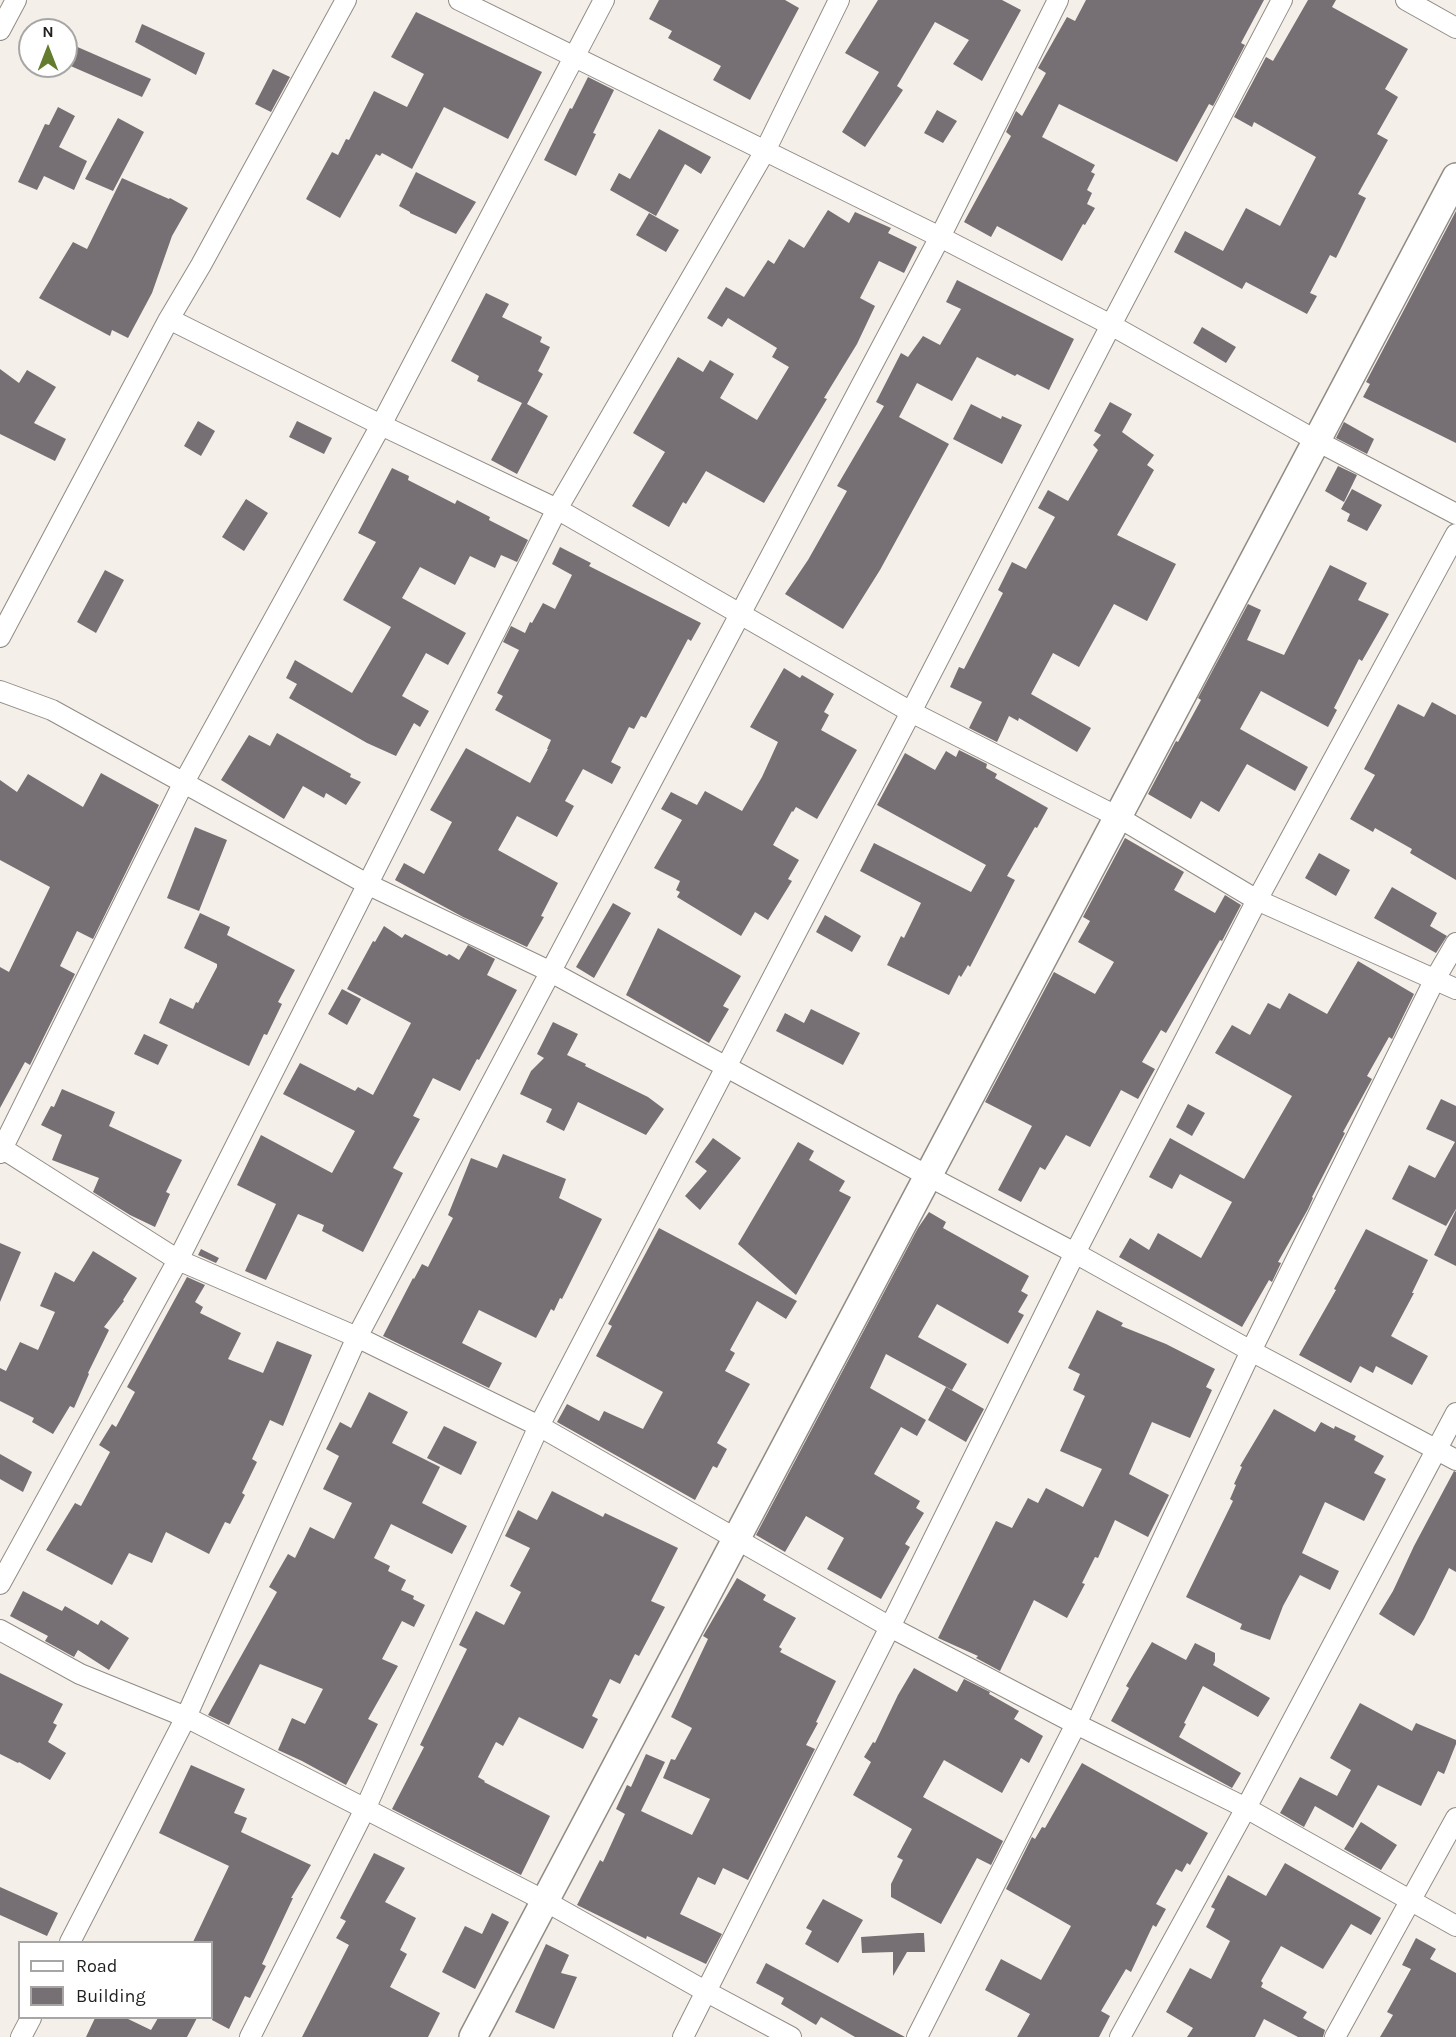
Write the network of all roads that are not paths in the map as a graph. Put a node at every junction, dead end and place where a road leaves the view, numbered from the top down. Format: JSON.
{"nodes":[{"id":1,"x":16,"y":0,"type":"edge"},
{"id":2,"x":346,"y":0,"type":"edge"},
{"id":3,"x":459,"y":0,"type":"edge"},
{"id":4,"x":604,"y":0,"type":"edge"},
{"id":5,"x":839,"y":0,"type":"edge"},
{"id":6,"x":1058,"y":0,"type":"edge"},
{"id":7,"x":1282,"y":0,"type":"edge"},
{"id":8,"x":1406,"y":0,"type":"edge"},
{"id":9,"x":1456,"y":28,"type":"edge"},
{"id":10,"x":0,"y":30,"type":"edge"},
{"id":11,"x":576,"y":57,"type":"junction"},
{"id":12,"x":765,"y":151,"type":"junction"},
{"id":13,"x":1456,"y":177,"type":"edge"},
{"id":14,"x":940,"y":237,"type":"junction"},
{"id":15,"x":169,"y":319,"type":"junction"},
{"id":16,"x":1111,"y":325,"type":"junction"},
{"id":17,"x":381,"y":426,"type":"junction"},
{"id":18,"x":1317,"y":441,"type":"junction"},
{"id":19,"x":557,"y":509,"type":"junction"},
{"id":20,"x":1456,"y":514,"type":"edge"},
{"id":21,"x":1456,"y":534,"type":"edge"},
{"id":22,"x":739,"y":614,"type":"junction"},
{"id":23,"x":0,"y":637,"type":"edge"},
{"id":24,"x":0,"y":691,"type":"edge"},
{"id":25,"x":911,"y":712,"type":"junction"},
{"id":26,"x":183,"y":784,"type":"junction"},
{"id":27,"x":1118,"y":818,"type":"junction"},
{"id":28,"x":367,"y":884,"type":"junction"},
{"id":29,"x":1257,"y":900,"type":"junction"},
{"id":30,"x":1456,"y":943,"type":"edge"},
{"id":31,"x":549,"y":971,"type":"junction"},
{"id":32,"x":1435,"y":979,"type":"junction"},
{"id":33,"x":1456,"y":989,"type":"edge"},
{"id":34,"x":726,"y":1067,"type":"junction"},
{"id":35,"x":1,"y":1150,"type":"edge"},
{"id":36,"x":928,"y":1176,"type":"junction"},
{"id":37,"x":1075,"y":1253,"type":"junction"},
{"id":38,"x":178,"y":1260,"type":"junction"},
{"id":39,"x":357,"y":1337,"type":"junction"},
{"id":40,"x":1251,"y":1351,"type":"junction"},
{"id":41,"x":1456,"y":1413,"type":"edge"},
{"id":42,"x":539,"y":1426,"type":"junction"},
{"id":43,"x":1438,"y":1450,"type":"junction"},
{"id":44,"x":1456,"y":1460,"type":"edge"},
{"id":45,"x":737,"y":1539,"type":"junction"},
{"id":46,"x":0,"y":1584,"type":"edge"},
{"id":47,"x":890,"y":1627,"type":"junction"},
{"id":48,"x":0,"y":1630,"type":"edge"},
{"id":49,"x":186,"y":1717,"type":"junction"},
{"id":50,"x":1076,"y":1724,"type":"junction"},
{"id":51,"x":1246,"y":1808,"type":"junction"},
{"id":52,"x":365,"y":1809,"type":"junction"},
{"id":53,"x":1456,"y":1818,"type":"edge"},
{"id":54,"x":1412,"y":1900,"type":"junction"},
{"id":55,"x":545,"y":1901,"type":"junction"},
{"id":56,"x":1456,"y":1926,"type":"edge"},
{"id":57,"x":71,"y":1941,"type":"edge"},
{"id":58,"x":705,"y":1991,"type":"junction"},
{"id":59,"x":30,"y":2019,"type":"edge"},
{"id":60,"x":21,"y":2037,"type":"edge"},
{"id":61,"x":250,"y":2037,"type":"edge"},
{"id":62,"x":474,"y":2037,"type":"edge"},
{"id":63,"x":683,"y":2037,"type":"edge"},
{"id":64,"x":791,"y":2037,"type":"edge"},
{"id":65,"x":916,"y":2037,"type":"edge"},
{"id":66,"x":1120,"y":2037,"type":"edge"},
{"id":67,"x":1335,"y":2037,"type":"edge"}],
"edges":[{"from":1,"to":10,"type":"street"},
{"from":2,"to":15,"type":"street"},
{"from":3,"to":11,"type":"street"},
{"from":4,"to":11,"type":"street"},
{"from":5,"to":12,"type":"street"},
{"from":6,"to":14,"type":"street"},
{"from":7,"to":16,"type":"street"},
{"from":8,"to":9,"type":"street"},
{"from":11,"to":12,"type":"street"},
{"from":11,"to":17,"type":"street"},
{"from":12,"to":14,"type":"street"},
{"from":12,"to":19,"type":"street"},
{"from":13,"to":18,"type":"street"},
{"from":14,"to":16,"type":"street"},
{"from":14,"to":22,"type":"street"},
{"from":15,"to":17,"type":"street"},
{"from":15,"to":23,"type":"street"},
{"from":16,"to":18,"type":"street"},
{"from":16,"to":25,"type":"street"},
{"from":17,"to":19,"type":"street"},
{"from":17,"to":26,"type":"street"},
{"from":18,"to":20,"type":"street"},
{"from":18,"to":27,"type":"street"},
{"from":19,"to":22,"type":"street"},
{"from":19,"to":28,"type":"street"},
{"from":21,"to":29,"type":"street"},
{"from":22,"to":25,"type":"street"},
{"from":22,"to":31,"type":"street"},
{"from":24,"to":26,"type":"street"},
{"from":25,"to":27,"type":"street"},
{"from":25,"to":34,"type":"street"},
{"from":26,"to":28,"type":"street"},
{"from":26,"to":35,"type":"street"},
{"from":27,"to":29,"type":"street"},
{"from":27,"to":36,"type":"street"},
{"from":28,"to":31,"type":"street"},
{"from":28,"to":38,"type":"street"},
{"from":29,"to":32,"type":"street"},
{"from":29,"to":37,"type":"street"},
{"from":30,"to":32,"type":"street"},
{"from":31,"to":34,"type":"street"},
{"from":31,"to":39,"type":"street"},
{"from":32,"to":33,"type":"street"},
{"from":32,"to":40,"type":"street"},
{"from":34,"to":36,"type":"street"},
{"from":34,"to":42,"type":"street"},
{"from":35,"to":38,"type":"street"},
{"from":36,"to":37,"type":"street"},
{"from":36,"to":45,"type":"street"},
{"from":37,"to":40,"type":"street"},
{"from":37,"to":47,"type":"street"},
{"from":38,"to":39,"type":"street"},
{"from":38,"to":46,"type":"street"},
{"from":39,"to":42,"type":"street"},
{"from":39,"to":49,"type":"street"},
{"from":40,"to":43,"type":"street"},
{"from":40,"to":50,"type":"street"},
{"from":41,"to":43,"type":"street"},
{"from":42,"to":45,"type":"street"},
{"from":42,"to":52,"type":"street"},
{"from":43,"to":44,"type":"street"},
{"from":43,"to":51,"type":"street"},
{"from":45,"to":47,"type":"street"},
{"from":45,"to":55,"type":"street"},
{"from":47,"to":50,"type":"street"},
{"from":47,"to":58,"type":"street"},
{"from":48,"to":49,"type":"street"},
{"from":49,"to":52,"type":"street"},
{"from":49,"to":57,"type":"street"},
{"from":50,"to":51,"type":"street"},
{"from":50,"to":65,"type":"street"},
{"from":51,"to":54,"type":"street"},
{"from":51,"to":66,"type":"street"},
{"from":52,"to":55,"type":"street"},
{"from":52,"to":61,"type":"street"},
{"from":53,"to":54,"type":"street"},
{"from":54,"to":56,"type":"street"},
{"from":54,"to":67,"type":"street"},
{"from":55,"to":58,"type":"street"},
{"from":55,"to":62,"type":"street"},
{"from":58,"to":63,"type":"street"},
{"from":58,"to":64,"type":"street"},
{"from":59,"to":60,"type":"street"}]}
